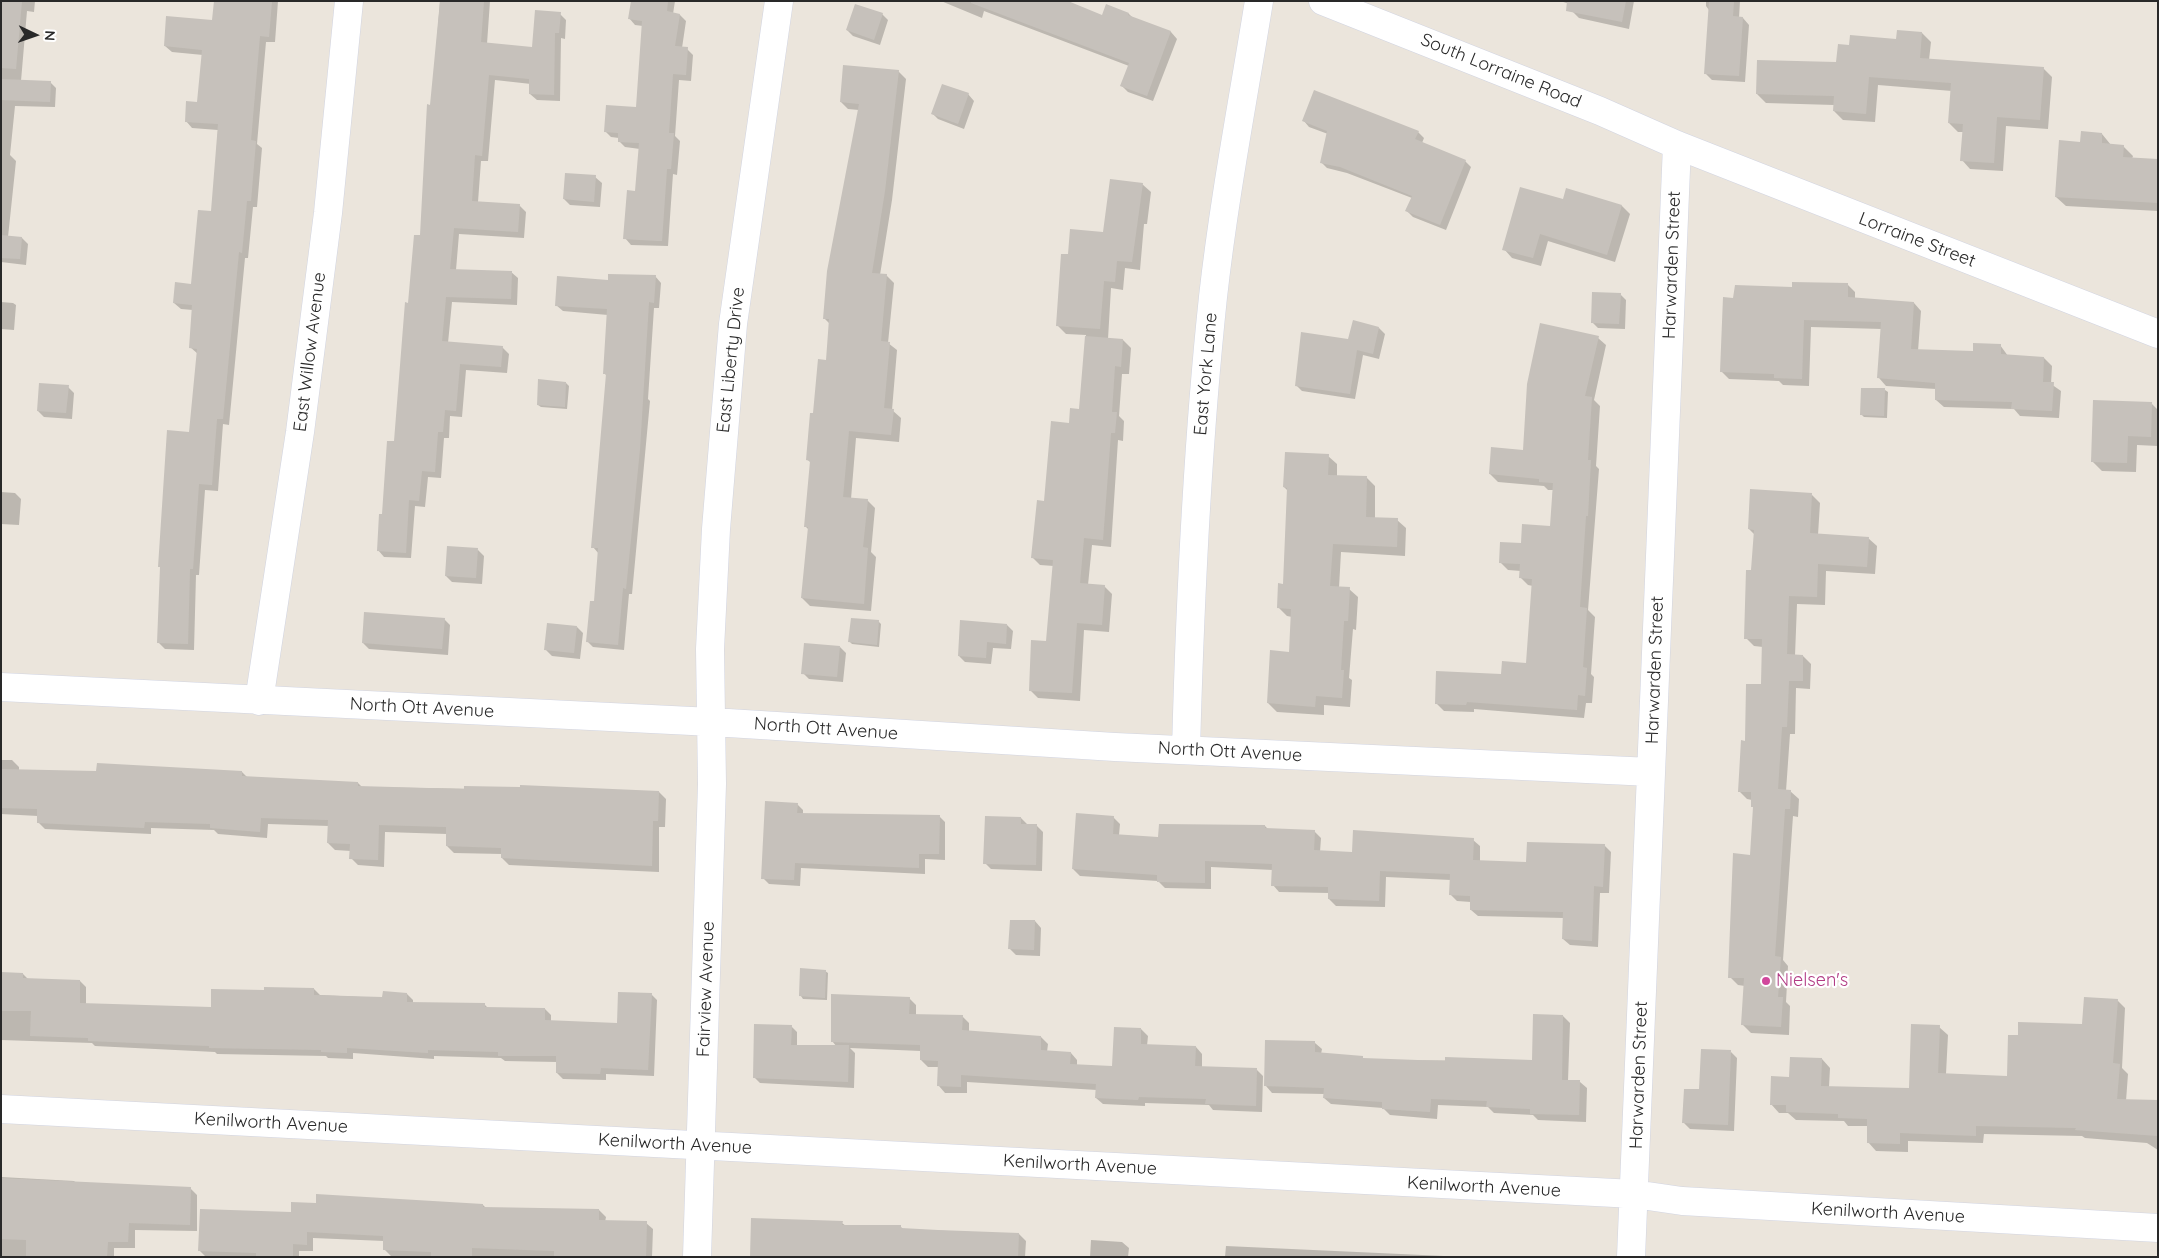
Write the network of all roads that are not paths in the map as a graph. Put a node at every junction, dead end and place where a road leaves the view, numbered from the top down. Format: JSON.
{"nodes":[{"id":1,"x":349,"y":1,"type":"edge"},
{"id":2,"x":779,"y":1,"type":"edge"},
{"id":3,"x":1259,"y":1,"type":"edge"},
{"id":4,"x":1323,"y":1,"type":"edge"},
{"id":5,"x":1677,"y":145,"type":"junction"},
{"id":6,"x":2158,"y":334,"type":"edge"},
{"id":7,"x":1,"y":687,"type":"edge"},
{"id":8,"x":259,"y":701,"type":"junction"},
{"id":9,"x":712,"y":722,"type":"junction"},
{"id":10,"x":1186,"y":750,"type":"junction"},
{"id":11,"x":1651,"y":772,"type":"junction"},
{"id":12,"x":1,"y":1109,"type":"edge"},
{"id":13,"x":700,"y":1145,"type":"junction"},
{"id":14,"x":1634,"y":1194,"type":"junction"},
{"id":15,"x":2158,"y":1228,"type":"edge"},
{"id":16,"x":697,"y":1257,"type":"edge"},
{"id":17,"x":1632,"y":1257,"type":"edge"}],
"edges":[{"from":1,"to":8,"type":"street","name":"East Willow Avenue"},
{"from":2,"to":9,"type":"street","name":"East Liberty Drive"},
{"from":3,"to":10,"type":"street","name":"East York Lane"},
{"from":4,"to":5,"type":"street","name":"South Lorraine Road"},
{"from":5,"to":6,"type":"street","name":"Lorraine Street"},
{"from":5,"to":11,"type":"street","name":"Harwarden Street"},
{"from":7,"to":8,"type":"street","name":"North Ott Avenue"},
{"from":8,"to":9,"type":"street","name":"North Ott Avenue"},
{"from":9,"to":10,"type":"street","name":"North Ott Avenue"},
{"from":9,"to":13,"type":"street","name":"Fairview Avenue"},
{"from":10,"to":11,"type":"street","name":"North Ott Avenue"},
{"from":11,"to":14,"type":"street","name":"Harwarden Street"},
{"from":12,"to":13,"type":"street","name":"Kenilworth Avenue"},
{"from":13,"to":14,"type":"street","name":"Kenilworth Avenue"},
{"from":13,"to":16,"type":"street","name":"Fairview Avenue"},
{"from":14,"to":15,"type":"street","name":"Kenilworth Avenue"},
{"from":14,"to":17,"type":"street","name":"Harwarden Street"}]}
